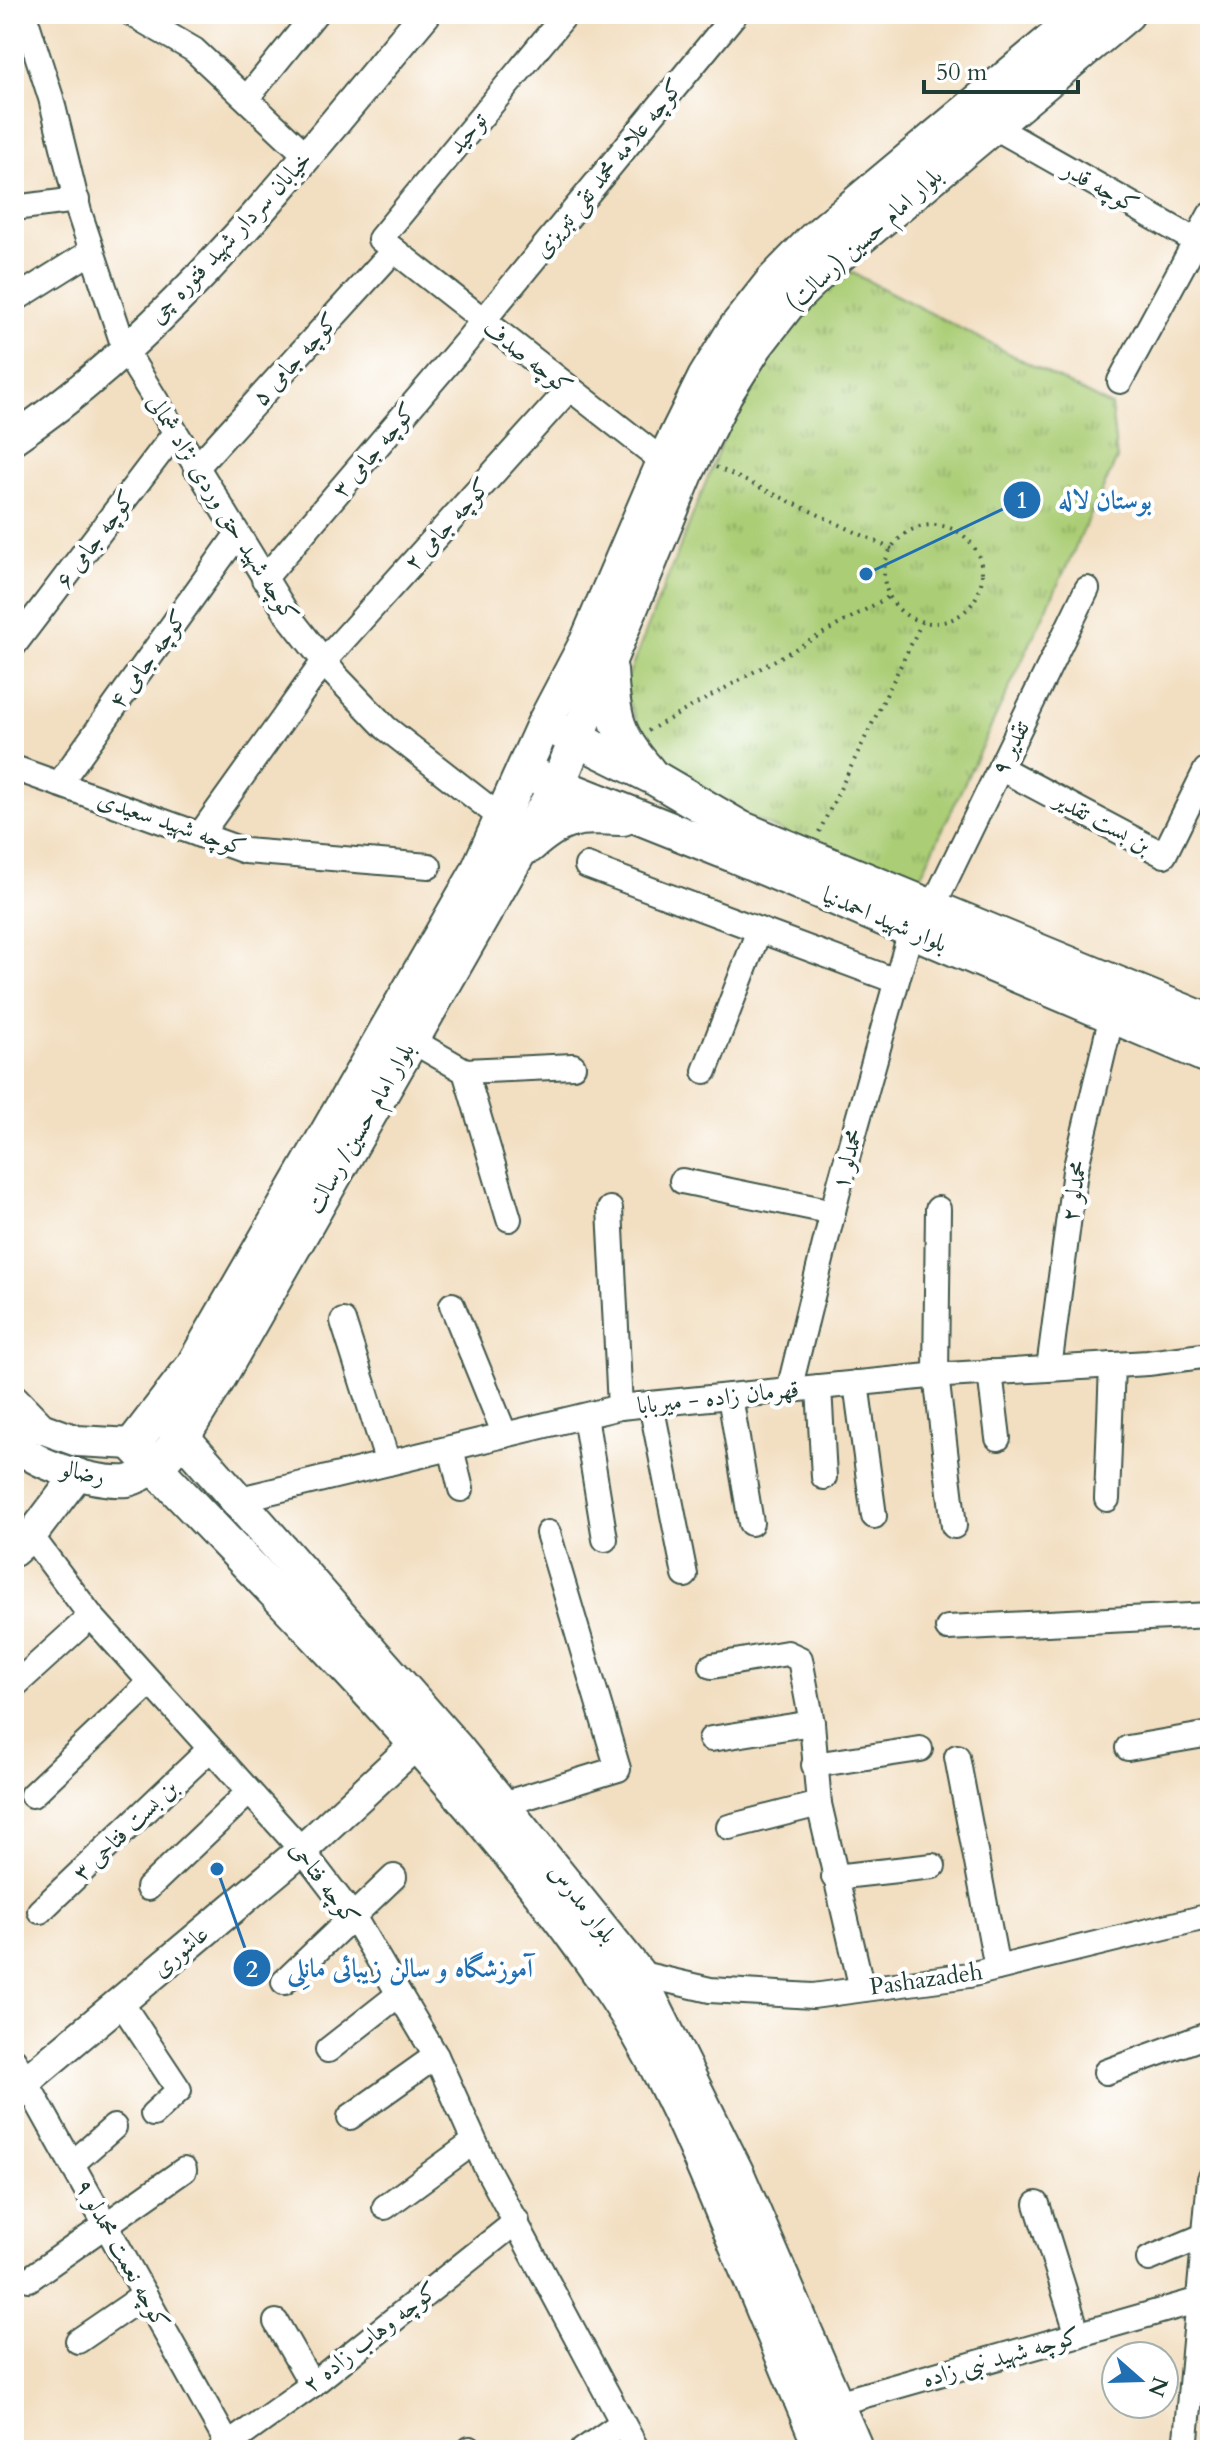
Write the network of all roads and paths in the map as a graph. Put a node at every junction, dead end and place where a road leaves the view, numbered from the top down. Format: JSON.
{"nodes":[{"id":1,"x":24,"y":14,"type":"edge"},
{"id":2,"x":132,"y":14,"type":"edge"},
{"id":3,"x":315,"y":14,"type":"edge"},
{"id":4,"x":425,"y":14,"type":"edge"},
{"id":5,"x":566,"y":14,"type":"edge"},
{"id":6,"x":735,"y":14,"type":"edge"},
{"id":7,"x":1083,"y":14,"type":"edge"},
{"id":8,"x":1127,"y":14,"type":"edge"},
{"id":9,"x":247,"y":98,"type":"junction"},
{"id":10,"x":993,"y":126,"type":"junction"},
{"id":11,"x":306,"y":155,"type":"junction"},
{"id":12,"x":77,"y":200,"type":"junction"},
{"id":13,"x":14,"y":208,"type":"edge"},
{"id":14,"x":1210,"y":215,"type":"edge"},
{"id":15,"x":1203,"y":245,"type":"edge"},
{"id":16,"x":394,"y":250,"type":"junction"},
{"id":17,"x":92,"y":251,"type":"junction"},
{"id":18,"x":14,"y":300,"type":"edge"},
{"id":19,"x":483,"y":322,"type":"junction"},
{"id":20,"x":125,"y":350,"type":"junction"},
{"id":21,"x":1120,"y":381,"type":"dead end"},
{"id":22,"x":569,"y":389,"type":"junction"},
{"id":23,"x":175,"y":433,"type":"junction"},
{"id":24,"x":14,"y":438,"type":"edge"},
{"id":25,"x":679,"y":460,"type":"junction"},
{"id":26,"x":196,"y":468,"type":"junction"},
{"id":27,"x":237,"y":535,"type":"junction"},
{"id":28,"x":892,"y":549,"type":"junction"},
{"id":29,"x":264,"y":579,"type":"junction"},
{"id":30,"x":1087,"y":589,"type":"dead end"},
{"id":31,"x":890,"y":596,"type":"junction"},
{"id":32,"x":922,"y":622,"type":"junction"},
{"id":33,"x":14,"y":645,"type":"edge"},
{"id":34,"x":325,"y":660,"type":"junction"},
{"id":35,"x":609,"y":662,"type":"junction"},
{"id":36,"x":544,"y":724,"type":"junction"},
{"id":37,"x":577,"y":739,"type":"junction"},
{"id":38,"x":626,"y":743,"type":"junction"},
{"id":39,"x":14,"y":768,"type":"edge"},
{"id":40,"x":1000,"y":768,"type":"junction"},
{"id":41,"x":1206,"y":770,"type":"dead end"},
{"id":42,"x":525,"y":773,"type":"junction"},
{"id":43,"x":653,"y":777,"type":"junction"},
{"id":44,"x":59,"y":784,"type":"junction"},
{"id":45,"x":558,"y":784,"type":"junction"},
{"id":46,"x":639,"y":819,"type":"junction"},
{"id":47,"x":504,"y":820,"type":"junction"},
{"id":48,"x":200,"y":835,"type":"junction"},
{"id":49,"x":520,"y":854,"type":"junction"},
{"id":50,"x":808,"y":856,"type":"junction"},
{"id":51,"x":429,"y":866,"type":"dead end"},
{"id":52,"x":587,"y":866,"type":"dead end"},
{"id":53,"x":921,"y":919,"type":"junction"},
{"id":54,"x":759,"y":930,"type":"junction"},
{"id":55,"x":896,"y":981,"type":"junction"},
{"id":56,"x":1112,"y":1015,"type":"junction"},
{"id":57,"x":1210,"y":1022,"type":"edge"},
{"id":58,"x":411,"y":1040,"type":"junction"},
{"id":59,"x":1210,"y":1057,"type":"edge"},
{"id":60,"x":573,"y":1066,"type":"dead end"},
{"id":61,"x":465,"y":1071,"type":"junction"},
{"id":62,"x":705,"y":1071,"type":"dead end"},
{"id":63,"x":682,"y":1181,"type":"dead end"},
{"id":64,"x":610,"y":1209,"type":"dead end"},
{"id":65,"x":938,"y":1209,"type":"dead end"},
{"id":66,"x":833,"y":1212,"type":"junction"},
{"id":67,"x":509,"y":1219,"type":"dead end"},
{"id":68,"x":452,"y":1305,"type":"dead end"},
{"id":69,"x":343,"y":1321,"type":"dead end"},
{"id":70,"x":1210,"y":1355,"type":"edge"},
{"id":71,"x":1112,"y":1365,"type":"junction"},
{"id":72,"x":1049,"y":1368,"type":"junction"},
{"id":73,"x":990,"y":1372,"type":"junction"},
{"id":74,"x":936,"y":1375,"type":"junction"},
{"id":75,"x":856,"y":1383,"type":"junction"},
{"id":76,"x":819,"y":1387,"type":"junction"},
{"id":77,"x":789,"y":1390,"type":"junction"},
{"id":78,"x":730,"y":1396,"type":"junction"},
{"id":79,"x":14,"y":1400,"type":"edge"},
{"id":80,"x":651,"y":1404,"type":"junction"},
{"id":81,"x":620,"y":1407,"type":"junction"},
{"id":82,"x":585,"y":1416,"type":"junction"},
{"id":83,"x":171,"y":1424,"type":"junction"},
{"id":84,"x":505,"y":1435,"type":"junction"},
{"id":85,"x":998,"y":1438,"type":"dead end"},
{"id":86,"x":14,"y":1442,"type":"edge"},
{"id":87,"x":451,"y":1448,"type":"junction"},
{"id":88,"x":145,"y":1456,"type":"junction"},
{"id":89,"x":388,"y":1463,"type":"junction"},
{"id":90,"x":78,"y":1474,"type":"junction"},
{"id":91,"x":824,"y":1477,"type":"dead end"},
{"id":92,"x":461,"y":1489,"type":"dead end"},
{"id":93,"x":1107,"y":1499,"type":"dead end"},
{"id":94,"x":236,"y":1500,"type":"junction"},
{"id":95,"x":874,"y":1516,"type":"dead end"},
{"id":96,"x":751,"y":1523,"type":"dead end"},
{"id":97,"x":954,"y":1526,"type":"dead end"},
{"id":98,"x":548,"y":1533,"type":"dead end"},
{"id":99,"x":605,"y":1539,"type":"dead end"},
{"id":100,"x":22,"y":1543,"type":"edge"},
{"id":101,"x":685,"y":1575,"type":"dead end"},
{"id":102,"x":1210,"y":1615,"type":"edge"},
{"id":103,"x":91,"y":1616,"type":"junction"},
{"id":104,"x":948,"y":1628,"type":"dead end"},
{"id":105,"x":712,"y":1666,"type":"dead end"},
{"id":106,"x":149,"y":1684,"type":"junction"},
{"id":107,"x":14,"y":1686,"type":"edge"},
{"id":108,"x":812,"y":1723,"type":"junction"},
{"id":109,"x":1210,"y":1734,"type":"edge"},
{"id":110,"x":711,"y":1739,"type":"dead end"},
{"id":111,"x":415,"y":1745,"type":"junction"},
{"id":112,"x":1128,"y":1748,"type":"dead end"},
{"id":113,"x":210,"y":1749,"type":"junction"},
{"id":114,"x":920,"y":1749,"type":"dead end"},
{"id":115,"x":957,"y":1757,"type":"dead end"},
{"id":116,"x":814,"y":1765,"type":"junction"},
{"id":117,"x":249,"y":1792,"type":"junction"},
{"id":118,"x":32,"y":1795,"type":"dead end"},
{"id":119,"x":819,"y":1804,"type":"junction"},
{"id":120,"x":492,"y":1813,"type":"junction"},
{"id":121,"x":729,"y":1827,"type":"dead end"},
{"id":122,"x":302,"y":1850,"type":"junction"},
{"id":123,"x":933,"y":1866,"type":"dead end"},
{"id":124,"x":394,"y":1877,"type":"dead end"},
{"id":125,"x":834,"y":1877,"type":"junction"},
{"id":126,"x":148,"y":1888,"type":"dead end"},
{"id":127,"x":40,"y":1911,"type":"dead end"},
{"id":128,"x":1210,"y":1916,"type":"edge"},
{"id":129,"x":354,"y":1918,"type":"junction"},
{"id":130,"x":997,"y":1968,"type":"junction"},
{"id":131,"x":637,"y":1973,"type":"junction"},
{"id":132,"x":284,"y":1982,"type":"dead end"},
{"id":133,"x":862,"y":1989,"type":"junction"},
{"id":134,"x":398,"y":1995,"type":"junction"},
{"id":135,"x":120,"y":2001,"type":"junction"},
{"id":136,"x":1210,"y":2034,"type":"edge"},
{"id":137,"x":328,"y":2050,"type":"dead end"},
{"id":138,"x":436,"y":2056,"type":"junction"},
{"id":139,"x":1106,"y":2072,"type":"dead end"},
{"id":140,"x":18,"y":2077,"type":"edge"},
{"id":141,"x":153,"y":2114,"type":"dead end"},
{"id":142,"x":350,"y":2117,"type":"dead end"},
{"id":143,"x":114,"y":2127,"type":"dead end"},
{"id":144,"x":474,"y":2142,"type":"junction"},
{"id":145,"x":73,"y":2163,"type":"junction"},
{"id":146,"x":184,"y":2170,"type":"dead end"},
{"id":147,"x":1210,"y":2179,"type":"edge"},
{"id":148,"x":1037,"y":2204,"type":"dead end"},
{"id":149,"x":385,"y":2207,"type":"dead end"},
{"id":150,"x":517,"y":2221,"type":"junction"},
{"id":151,"x":106,"y":2223,"type":"junction"},
{"id":152,"x":1206,"y":2235,"type":"junction"},
{"id":153,"x":1149,"y":2259,"type":"dead end"},
{"id":154,"x":29,"y":2279,"type":"dead end"},
{"id":155,"x":145,"y":2295,"type":"junction"},
{"id":156,"x":1205,"y":2298,"type":"edge"},
{"id":157,"x":276,"y":2322,"type":"dead end"},
{"id":158,"x":1078,"y":2335,"type":"junction"},
{"id":159,"x":78,"y":2341,"type":"dead end"},
{"id":160,"x":312,"y":2385,"type":"junction"},
{"id":161,"x":837,"y":2403,"type":"junction"},
{"id":162,"x":622,"y":2423,"type":"junction"},
{"id":163,"x":227,"y":2448,"type":"edge"},
{"id":164,"x":583,"y":2450,"type":"edge"},
{"id":165,"x":637,"y":2450,"type":"edge"},
{"id":166,"x":822,"y":2450,"type":"edge"},
{"id":167,"x":856,"y":2450,"type":"edge"},
{"id":168,"x":1185,"y":2450,"type":"edge"}],
"edges":[{"from":1,"to":12,"type":"street","name":"کوچه شهید حق وردی نژاد شمالی"},
{"from":2,"to":9,"type":"street"},
{"from":3,"to":9,"type":"street"},
{"from":4,"to":11,"type":"street","name":"خیابان سردار شهید فتوره چی"},
{"from":5,"to":16,"type":"street","name":"توحید"},
{"from":6,"to":19,"type":"street","name":"کوچه علامه محمد تقی تبریزی"},
{"from":7,"to":25,"type":"main road","name":"بلوار امام حسین (رسالت)"},
{"from":8,"to":10,"type":"main road","name":"بلوار امام حسین (رسالت)"},
{"from":9,"to":11,"type":"street"},
{"from":10,"to":15,"type":"street","name":"کوچه قدر"},
{"from":10,"to":25,"type":"main road","name":"بلوار امام حسین (رسالت)"},
{"from":11,"to":20,"type":"street","name":"خیابان سردار شهید فتوره چی"},
{"from":12,"to":13,"type":"street"},
{"from":12,"to":17,"type":"street","name":"کوچه شهید حق وردی نژاد شمالی"},
{"from":14,"to":15,"type":"street"},
{"from":15,"to":21,"type":"street"},
{"from":16,"to":19,"type":"street","name":"کوچه صدف"},
{"from":16,"to":26,"type":"street","name":"کوچه جامی ۵"},
{"from":17,"to":18,"type":"street"},
{"from":17,"to":20,"type":"street","name":"کوچه شهید حق وردی نژاد شمالی"},
{"from":19,"to":22,"type":"street","name":"کوچه صدف"},
{"from":19,"to":29,"type":"street","name":"کوچه جامی ۳"},
{"from":20,"to":23,"type":"street","name":"کوچه شهید حق وردی نژاد شمالی"},
{"from":20,"to":24,"type":"street","name":"خیابان سردار شهید فتوره چی"},
{"from":22,"to":25,"type":"street","name":"کوچه صدف"},
{"from":22,"to":34,"type":"street","name":"کوچه جامی ۲"},
{"from":23,"to":26,"type":"street","name":"کوچه شهید حق وردی نژاد شمالی"},
{"from":23,"to":33,"type":"street","name":"کوچه جامی ۶"},
{"from":25,"to":28,"type":"path"},
{"from":25,"to":35,"type":"main road","name":"بلوار امام حسین (رسالت)"},
{"from":25,"to":36,"type":"main road","name":"بلوار امام حسین (رسالت)"},
{"from":26,"to":27,"type":"street","name":"کوچه شهید حق وردی نژاد شمالی"},
{"from":27,"to":29,"type":"street","name":"کوچه شهید حق وردی نژاد شمالی"},
{"from":27,"to":44,"type":"street","name":"کوچه جامی ۴"},
{"from":28,"to":31,"type":"path"},
{"from":28,"to":32,"type":"path"},
{"from":29,"to":34,"type":"street","name":"کوچه شهید حق وردی نژاد شمالی"},
{"from":30,"to":40,"type":"street","name":"۹ تقدیر"},
{"from":31,"to":32,"type":"path"},
{"from":31,"to":38,"type":"path"},
{"from":32,"to":50,"type":"path"},
{"from":34,"to":47,"type":"street","name":"کوچه شهید حق وردی نژاد شمالی"},
{"from":34,"to":48,"type":"street","name":"کوچه جامی ۲"},
{"from":35,"to":37,"type":"main road","name":"بلوار امام حسین (رسالت)"},
{"from":35,"to":38,"type":"main road"},
{"from":36,"to":37,"type":"main road","name":"بلوار شهید احمدنیا"},
{"from":36,"to":42,"type":"main road","name":"بلوار امام حسین (رسالت)"},
{"from":37,"to":43,"type":"main road","name":"بلوار شهید احمدنیا"},
{"from":37,"to":45,"type":"main road","name":"بلوار امام حسین (رسالت)"},
{"from":38,"to":43,"type":"main road"},
{"from":39,"to":44,"type":"street","name":"کوچه شهید سعیدی"},
{"from":40,"to":41,"type":"street","name":"بن بست تقدیر"},
{"from":40,"to":53,"type":"street","name":"۹ تقدیر"},
{"from":42,"to":45,"type":"main road","name":"بلوار شهید احمدنیا"},
{"from":42,"to":47,"type":"main road","name":"بلوار امام حسین/ رسالت"},
{"from":43,"to":50,"type":"main road","name":"بلوار شهید احمدنیا"},
{"from":44,"to":48,"type":"street","name":"کوچه شهید سعیدی"},
{"from":45,"to":46,"type":"main road","name":"بلوار شهید احمدنیا"},
{"from":45,"to":49,"type":"main road","name":"بلوار امام حسین/ رسالت"},
{"from":46,"to":49,"type":"main road"},
{"from":46,"to":53,"type":"main road","name":"بلوار شهید احمدنیا"},
{"from":47,"to":83,"type":"main road","name":"بلوار امام حسین/ رسالت"},
{"from":48,"to":51,"type":"street","name":"کوچه شهید سعیدی"},
{"from":49,"to":58,"type":"main road","name":"بلوار امام حسین/ رسالت"},
{"from":50,"to":53,"type":"main road","name":"بلوار شهید احمدنیا"},
{"from":52,"to":54,"type":"street"},
{"from":53,"to":55,"type":"street","name":"محمدلو ۱"},
{"from":53,"to":56,"type":"main road","name":"بلوار شهید احمدنیا"},
{"from":53,"to":57,"type":"main road","name":"بلوار شهید احمدنیا"},
{"from":54,"to":55,"type":"street"},
{"from":54,"to":62,"type":"street"},
{"from":55,"to":66,"type":"street","name":"محمدلو ۱"},
{"from":56,"to":59,"type":"main road","name":"بلوار شهید احمدنیا"},
{"from":56,"to":72,"type":"street","name":"محمدلو ۲"},
{"from":58,"to":61,"type":"street"},
{"from":58,"to":83,"type":"main road","name":"بلوار امام حسین/ رسالت"},
{"from":60,"to":61,"type":"street"},
{"from":61,"to":67,"type":"street"},
{"from":63,"to":66,"type":"street"},
{"from":64,"to":81,"type":"street"},
{"from":65,"to":74,"type":"street"},
{"from":66,"to":77,"type":"street","name":"محمدلو ۱"},
{"from":68,"to":84,"type":"street"},
{"from":69,"to":89,"type":"street"},
{"from":70,"to":71,"type":"street","name":"قهرمان زاده - میربابا"},
{"from":71,"to":72,"type":"street","name":"قهرمان زاده - میربابا"},
{"from":71,"to":93,"type":"street"},
{"from":72,"to":73,"type":"street","name":"قهرمان زاده - میربابا"},
{"from":73,"to":74,"type":"street","name":"قهرمان زاده - میربابا"},
{"from":73,"to":85,"type":"street"},
{"from":74,"to":75,"type":"street","name":"قهرمان زاده - میربابا"},
{"from":74,"to":97,"type":"street"},
{"from":75,"to":76,"type":"street","name":"قهرمان زاده - میربابا"},
{"from":75,"to":95,"type":"street"},
{"from":76,"to":77,"type":"street","name":"قهرمان زاده - میربابا"},
{"from":76,"to":91,"type":"street"},
{"from":77,"to":78,"type":"street","name":"قهرمان زاده - میربابا"},
{"from":78,"to":80,"type":"street","name":"قهرمان زاده - میربابا"},
{"from":78,"to":96,"type":"street"},
{"from":79,"to":88,"type":"street","name":"رضالو"},
{"from":80,"to":81,"type":"street","name":"قهرمان زاده - میربابا"},
{"from":80,"to":101,"type":"street"},
{"from":81,"to":82,"type":"street","name":"قهرمان زاده - میربابا"},
{"from":82,"to":84,"type":"street","name":"قهرمان زاده - میربابا"},
{"from":82,"to":99,"type":"street"},
{"from":83,"to":88,"type":"main road","name":"بلوار امام حسین/ رسالت"},
{"from":83,"to":94,"type":"main road","name":"بلوار مدرس"},
{"from":84,"to":87,"type":"street","name":"قهرمان زاده - میربابا"},
{"from":86,"to":90,"type":"street","name":"رضالو"},
{"from":87,"to":89,"type":"street","name":"قهرمان زاده - میربابا"},
{"from":87,"to":92,"type":"street"},
{"from":88,"to":90,"type":"street","name":"رضالو"},
{"from":88,"to":111,"type":"main road","name":"بلوار مدرس"},
{"from":89,"to":94,"type":"street","name":"قهرمان زاده - میربابا"},
{"from":90,"to":100,"type":"street"},
{"from":94,"to":120,"type":"main road","name":"بلوار مدرس"},
{"from":98,"to":120,"type":"street"},
{"from":100,"to":103,"type":"street","name":"کوچه فتاحی"},
{"from":102,"to":104,"type":"street"},
{"from":103,"to":106,"type":"street","name":"کوچه فتاحی"},
{"from":103,"to":107,"type":"street"},
{"from":105,"to":108,"type":"street"},
{"from":106,"to":113,"type":"street","name":"کوچه فتاحی"},
{"from":106,"to":118,"type":"street"},
{"from":108,"to":110,"type":"street"},
{"from":108,"to":116,"type":"street"},
{"from":109,"to":112,"type":"street"},
{"from":111,"to":120,"type":"main road","name":"بلوار مدرس"},
{"from":111,"to":122,"type":"street","name":"عاشوری"},
{"from":113,"to":117,"type":"street","name":"کوچه فتاحی"},
{"from":113,"to":127,"type":"street","name":"بن بست فتاحی ۳"},
{"from":114,"to":116,"type":"street"},
{"from":115,"to":130,"type":"street"},
{"from":116,"to":119,"type":"street"},
{"from":117,"to":122,"type":"street","name":"کوچه فتاحی"},
{"from":117,"to":126,"type":"street"},
{"from":119,"to":121,"type":"street"},
{"from":119,"to":125,"type":"street"},
{"from":120,"to":131,"type":"main road","name":"بلوار مدرس"},
{"from":120,"to":166,"type":"main road","name":"بلوار مدرس"},
{"from":122,"to":129,"type":"street","name":"کوچه فتاحی"},
{"from":122,"to":135,"type":"street","name":"عاشوری"},
{"from":123,"to":125,"type":"street"},
{"from":124,"to":129,"type":"street"},
{"from":125,"to":133,"type":"street"},
{"from":128,"to":130,"type":"street","name":"Pashazadeh"},
{"from":129,"to":132,"type":"street"},
{"from":129,"to":134,"type":"street","name":"کوچه فتاحی"},
{"from":130,"to":133,"type":"street","name":"Pashazadeh"},
{"from":131,"to":133,"type":"street","name":"Pashazadeh"},
{"from":131,"to":161,"type":"main road","name":"بلوار مدرس"},
{"from":134,"to":137,"type":"street"},
{"from":134,"to":138,"type":"street","name":"کوچه فتاحی"},
{"from":135,"to":140,"type":"street","name":"عاشوری"},
{"from":135,"to":141,"type":"street"},
{"from":136,"to":139,"type":"street"},
{"from":138,"to":142,"type":"street"},
{"from":138,"to":144,"type":"street","name":"کوچه فتاحی"},
{"from":140,"to":145,"type":"street","name":"کوچه نعمت محمدلو ۹"},
{"from":143,"to":145,"type":"street"},
{"from":144,"to":149,"type":"street"},
{"from":144,"to":150,"type":"street","name":"کوچه فتاحی"},
{"from":145,"to":151,"type":"street","name":"کوچه نعمت محمدلو ۹"},
{"from":146,"to":151,"type":"street"},
{"from":147,"to":152,"type":"street"},
{"from":148,"to":158,"type":"street"},
{"from":150,"to":160,"type":"street","name":"کوچه وهاب زاده ۲"},
{"from":150,"to":162,"type":"street","name":"کوچه فتاحی"},
{"from":151,"to":154,"type":"street"},
{"from":151,"to":155,"type":"street","name":"کوچه نعمت محمدلو ۹"},
{"from":152,"to":153,"type":"street"},
{"from":152,"to":156,"type":"street"},
{"from":155,"to":159,"type":"street"},
{"from":155,"to":163,"type":"street","name":"کوچه نعمت محمدلو ۹"},
{"from":156,"to":158,"type":"street","name":"کوچه شهید نبی زاده"},
{"from":156,"to":168,"type":"street"},
{"from":157,"to":160,"type":"street"},
{"from":158,"to":161,"type":"street","name":"کوچه شهید نبی زاده"},
{"from":160,"to":163,"type":"street","name":"کوچه وهاب زاده ۲"},
{"from":161,"to":167,"type":"main road","name":"بلوار مدرس"},
{"from":162,"to":164,"type":"street"},
{"from":162,"to":165,"type":"street","name":"کوچه فتاحی"}]}
